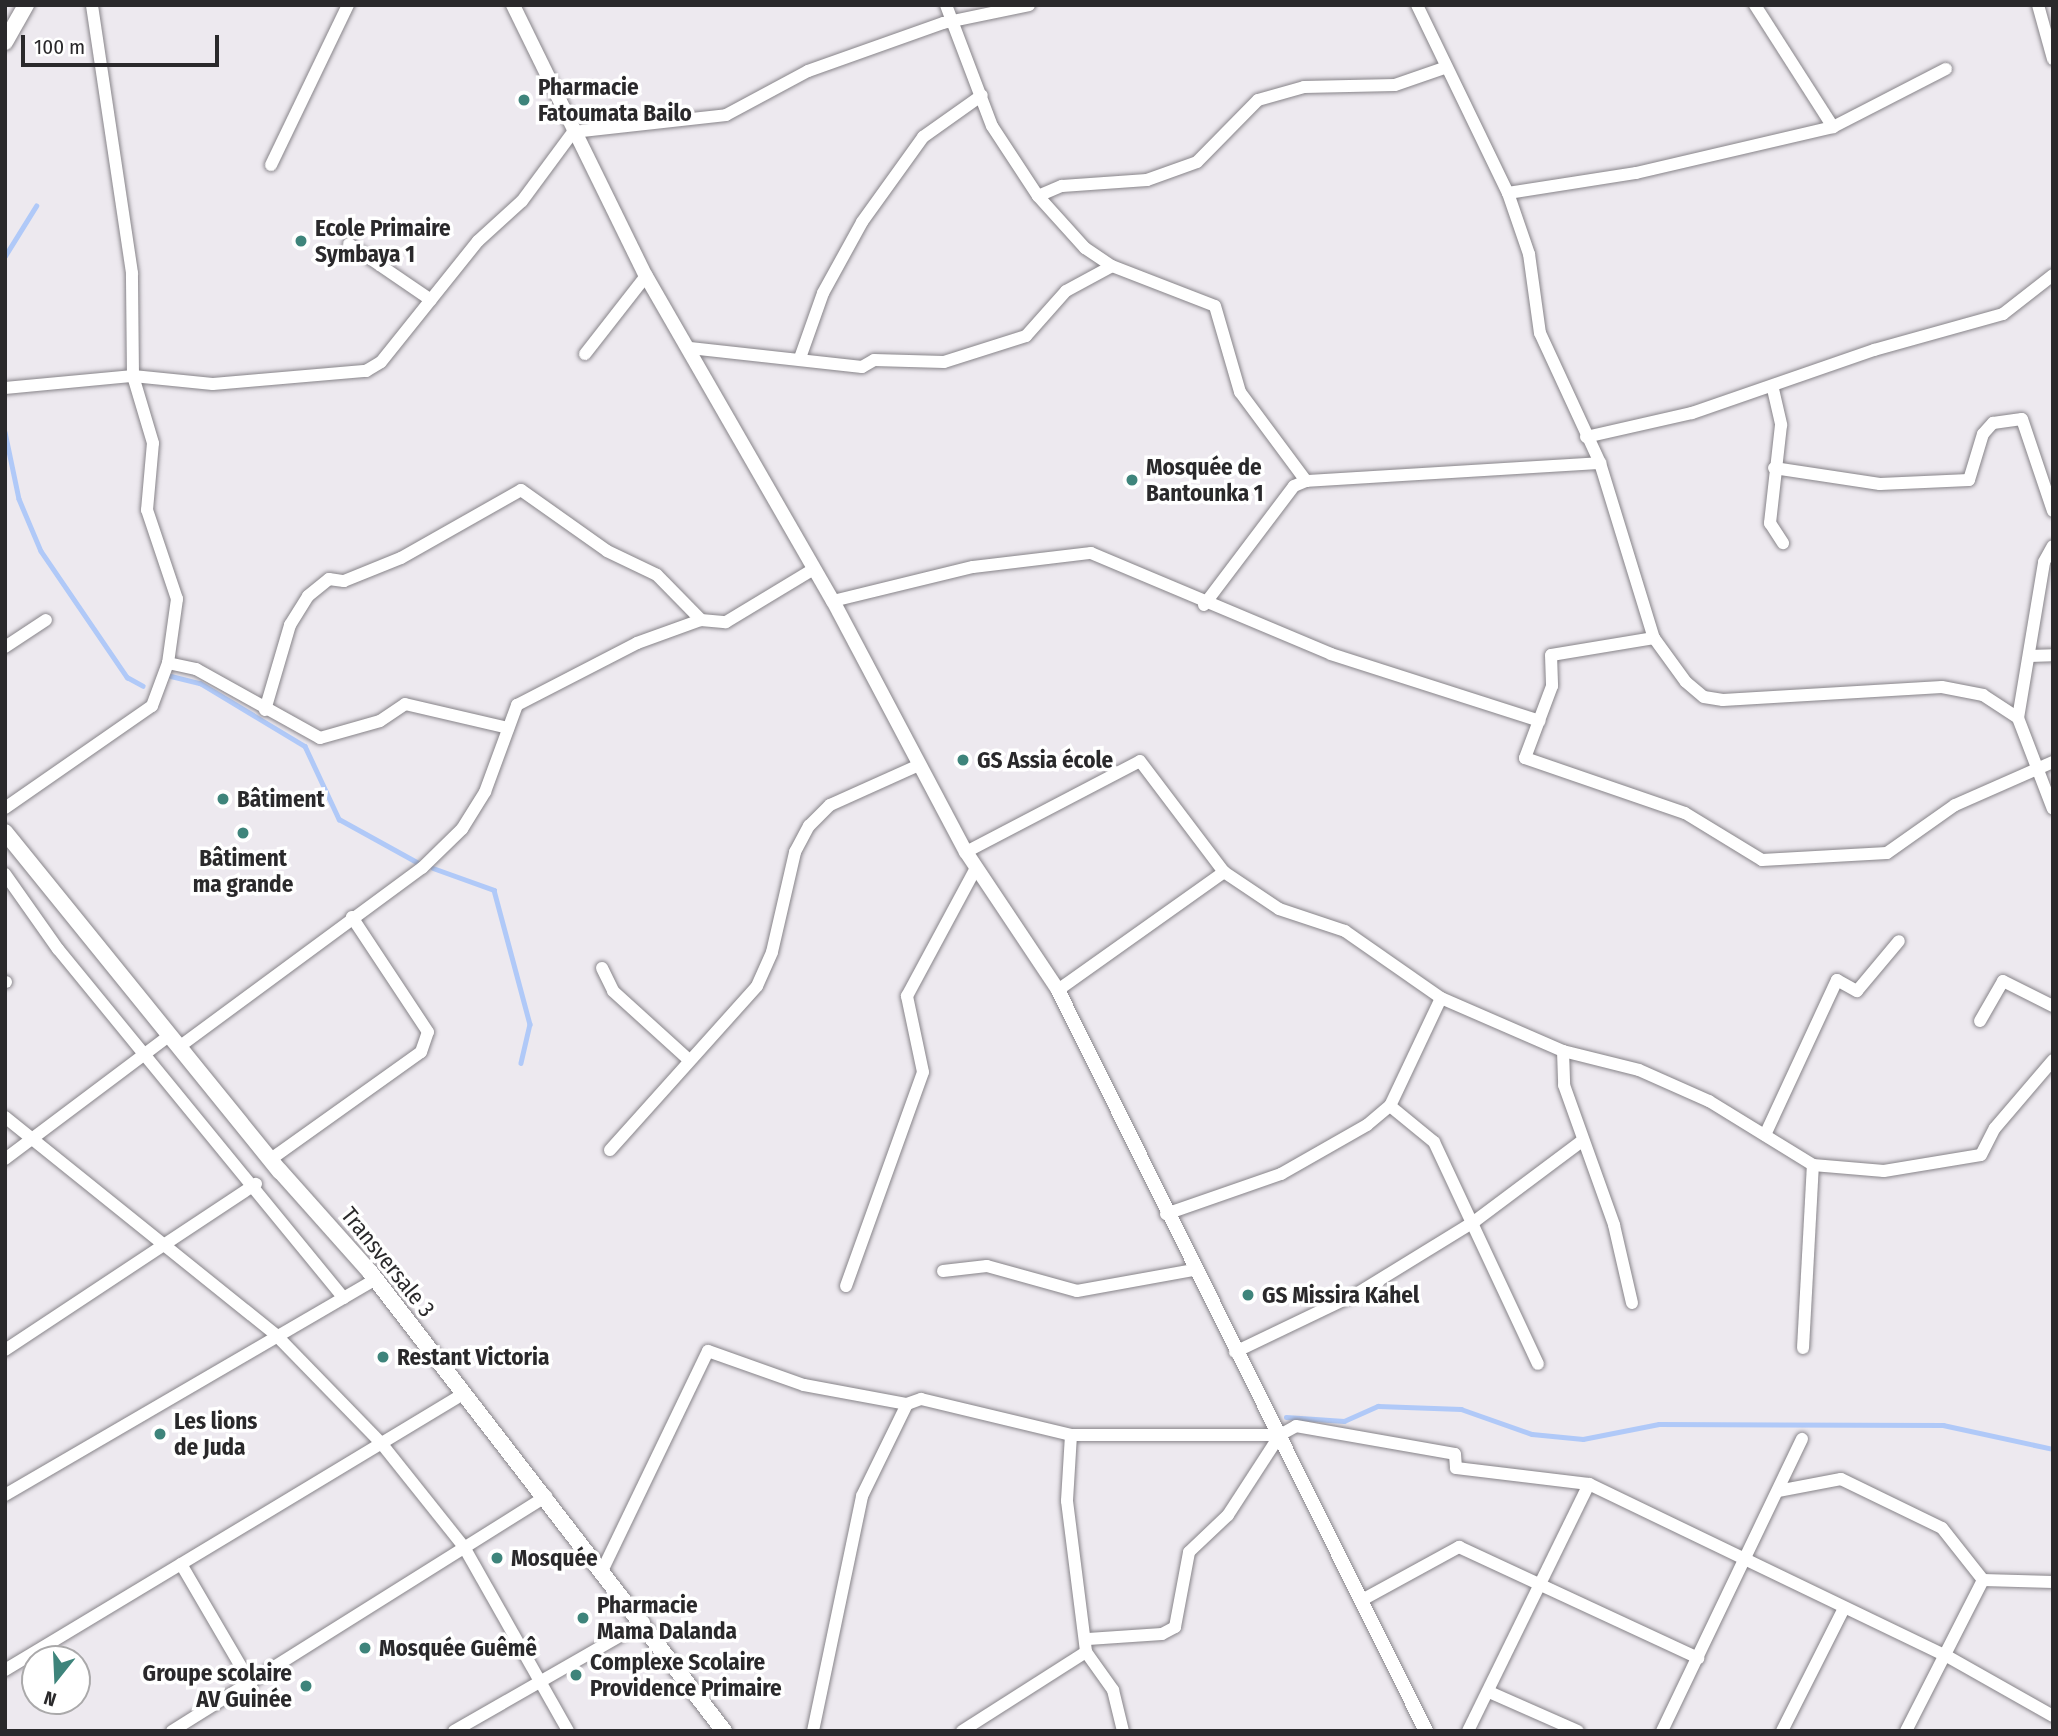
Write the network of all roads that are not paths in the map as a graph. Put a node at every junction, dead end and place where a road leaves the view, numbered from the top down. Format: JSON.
{"nodes":[{"id":1,"x":26,"y":5,"type":"edge"},
{"id":2,"x":92,"y":5,"type":"edge"},
{"id":3,"x":348,"y":5,"type":"edge"},
{"id":4,"x":513,"y":5,"type":"edge"},
{"id":5,"x":946,"y":5,"type":"edge"},
{"id":6,"x":1029,"y":5,"type":"edge"},
{"id":7,"x":1417,"y":5,"type":"edge"},
{"id":8,"x":1755,"y":5,"type":"edge"},
{"id":9,"x":2038,"y":5,"type":"edge"},
{"id":10,"x":2046,"y":19,"type":"edge"},
{"id":11,"x":957,"y":22,"type":"junction"},
{"id":12,"x":5,"y":42,"type":"edge"},
{"id":13,"x":2053,"y":59,"type":"edge"},
{"id":14,"x":1444,"y":68,"type":"junction"},
{"id":15,"x":1946,"y":68,"type":"dead end"},
{"id":16,"x":982,"y":95,"type":"junction"},
{"id":17,"x":1833,"y":127,"type":"junction"},
{"id":18,"x":573,"y":132,"type":"junction"},
{"id":19,"x":271,"y":165,"type":"dead end"},
{"id":20,"x":1508,"y":193,"type":"junction"},
{"id":21,"x":1038,"y":196,"type":"junction"},
{"id":22,"x":349,"y":244,"type":"dead end"},
{"id":23,"x":1112,"y":266,"type":"junction"},
{"id":24,"x":2053,"y":275,"type":"edge"},
{"id":25,"x":646,"y":276,"type":"junction"},
{"id":26,"x":431,"y":300,"type":"junction"},
{"id":27,"x":690,"y":348,"type":"junction"},
{"id":28,"x":585,"y":355,"type":"dead end"},
{"id":29,"x":800,"y":358,"type":"junction"},
{"id":30,"x":133,"y":376,"type":"junction"},
{"id":31,"x":5,"y":388,"type":"edge"},
{"id":32,"x":1773,"y":389,"type":"junction"},
{"id":33,"x":1586,"y":437,"type":"junction"},
{"id":34,"x":1600,"y":463,"type":"junction"},
{"id":35,"x":1774,"y":468,"type":"junction"},
{"id":36,"x":1306,"y":481,"type":"junction"},
{"id":37,"x":2053,"y":511,"type":"edge"},
{"id":38,"x":1783,"y":543,"type":"dead end"},
{"id":39,"x":2053,"y":546,"type":"edge"},
{"id":40,"x":814,"y":569,"type":"junction"},
{"id":41,"x":833,"y":601,"type":"junction"},
{"id":42,"x":1204,"y":605,"type":"junction"},
{"id":43,"x":46,"y":620,"type":"dead end"},
{"id":44,"x":701,"y":620,"type":"junction"},
{"id":45,"x":1654,"y":638,"type":"junction"},
{"id":46,"x":5,"y":647,"type":"edge"},
{"id":47,"x":2029,"y":656,"type":"junction"},
{"id":48,"x":2053,"y":656,"type":"edge"},
{"id":49,"x":168,"y":663,"type":"junction"},
{"id":50,"x":265,"y":710,"type":"junction"},
{"id":51,"x":2018,"y":718,"type":"junction"},
{"id":52,"x":1540,"y":721,"type":"junction"},
{"id":53,"x":508,"y":728,"type":"junction"},
{"id":54,"x":2053,"y":762,"type":"edge"},
{"id":55,"x":919,"y":765,"type":"junction"},
{"id":56,"x":2037,"y":769,"type":"junction"},
{"id":57,"x":5,"y":808,"type":"edge"},
{"id":58,"x":2053,"y":809,"type":"edge"},
{"id":59,"x":5,"y":832,"type":"edge"},
{"id":60,"x":966,"y":852,"type":"junction"},
{"id":61,"x":976,"y":868,"type":"junction"},
{"id":62,"x":1224,"y":872,"type":"junction"},
{"id":63,"x":5,"y":874,"type":"edge"},
{"id":64,"x":352,"y":917,"type":"junction"},
{"id":65,"x":1899,"y":941,"type":"dead end"},
{"id":66,"x":602,"y":968,"type":"dead end"},
{"id":67,"x":1058,"y":990,"type":"junction"},
{"id":68,"x":1441,"y":998,"type":"junction"},
{"id":69,"x":2053,"y":1006,"type":"edge"},
{"id":70,"x":1980,"y":1021,"type":"dead end"},
{"id":71,"x":174,"y":1041,"type":"junction"},
{"id":72,"x":1563,"y":1051,"type":"junction"},
{"id":73,"x":148,"y":1052,"type":"junction"},
{"id":74,"x":689,"y":1060,"type":"junction"},
{"id":75,"x":2053,"y":1060,"type":"edge"},
{"id":76,"x":1390,"y":1106,"type":"junction"},
{"id":77,"x":5,"y":1117,"type":"edge"},
{"id":78,"x":1765,"y":1135,"type":"junction"},
{"id":79,"x":34,"y":1137,"type":"junction"},
{"id":80,"x":1582,"y":1141,"type":"junction"},
{"id":81,"x":610,"y":1150,"type":"dead end"},
{"id":82,"x":5,"y":1159,"type":"edge"},
{"id":83,"x":271,"y":1159,"type":"junction"},
{"id":84,"x":1813,"y":1165,"type":"junction"},
{"id":85,"x":256,"y":1184,"type":"junction"},
{"id":86,"x":1166,"y":1214,"type":"junction"},
{"id":87,"x":1475,"y":1221,"type":"junction"},
{"id":88,"x":166,"y":1245,"type":"junction"},
{"id":89,"x":1194,"y":1270,"type":"junction"},
{"id":90,"x":943,"y":1271,"type":"dead end"},
{"id":91,"x":376,"y":1279,"type":"junction"},
{"id":92,"x":846,"y":1286,"type":"dead end"},
{"id":93,"x":344,"y":1298,"type":"junction"},
{"id":94,"x":1632,"y":1303,"type":"dead end"},
{"id":95,"x":277,"y":1336,"type":"junction"},
{"id":96,"x":1803,"y":1348,"type":"dead end"},
{"id":97,"x":5,"y":1350,"type":"edge"},
{"id":98,"x":1236,"y":1352,"type":"junction"},
{"id":99,"x":1538,"y":1364,"type":"dead end"},
{"id":100,"x":463,"y":1394,"type":"junction"},
{"id":101,"x":907,"y":1404,"type":"junction"},
{"id":102,"x":1071,"y":1435,"type":"junction"},
{"id":103,"x":1280,"y":1435,"type":"junction"},
{"id":104,"x":1802,"y":1439,"type":"dead end"},
{"id":105,"x":381,"y":1443,"type":"junction"},
{"id":106,"x":1589,"y":1484,"type":"junction"},
{"id":107,"x":1778,"y":1491,"type":"junction"},
{"id":108,"x":5,"y":1495,"type":"edge"},
{"id":109,"x":546,"y":1496,"type":"junction"},
{"id":110,"x":464,"y":1547,"type":"junction"},
{"id":111,"x":1747,"y":1558,"type":"junction"},
{"id":112,"x":181,"y":1564,"type":"junction"},
{"id":113,"x":603,"y":1569,"type":"junction"},
{"id":114,"x":1983,"y":1580,"type":"junction"},
{"id":115,"x":1543,"y":1582,"type":"junction"},
{"id":116,"x":2053,"y":1582,"type":"edge"},
{"id":117,"x":1363,"y":1600,"type":"junction"},
{"id":118,"x":1844,"y":1608,"type":"junction"},
{"id":119,"x":644,"y":1622,"type":"junction"},
{"id":120,"x":1087,"y":1645,"type":"junction"},
{"id":121,"x":1945,"y":1655,"type":"junction"},
{"id":122,"x":1698,"y":1658,"type":"junction"},
{"id":123,"x":5,"y":1670,"type":"edge"},
{"id":124,"x":537,"y":1681,"type":"junction"},
{"id":125,"x":251,"y":1684,"type":"junction"},
{"id":126,"x":1489,"y":1692,"type":"junction"},
{"id":127,"x":2053,"y":1716,"type":"edge"},
{"id":128,"x":172,"y":1731,"type":"edge"},
{"id":129,"x":454,"y":1731,"type":"edge"},
{"id":130,"x":568,"y":1731,"type":"edge"},
{"id":131,"x":724,"y":1731,"type":"edge"},
{"id":132,"x":813,"y":1731,"type":"edge"},
{"id":133,"x":962,"y":1731,"type":"edge"},
{"id":134,"x":1124,"y":1731,"type":"edge"},
{"id":135,"x":1426,"y":1731,"type":"edge"},
{"id":136,"x":1468,"y":1731,"type":"edge"},
{"id":137,"x":1578,"y":1731,"type":"edge"},
{"id":138,"x":1662,"y":1731,"type":"edge"},
{"id":139,"x":1782,"y":1731,"type":"edge"},
{"id":140,"x":1906,"y":1731,"type":"edge"}],
"edges":[{"from":1,"to":12,"type":"main road"},
{"from":2,"to":30,"type":"street"},
{"from":3,"to":19,"type":"street"},
{"from":4,"to":18,"type":"street"},
{"from":5,"to":11,"type":"street"},
{"from":6,"to":11,"type":"street"},
{"from":7,"to":14,"type":"street"},
{"from":8,"to":17,"type":"street"},
{"from":9,"to":10,"type":"street"},
{"from":10,"to":13,"type":"street"},
{"from":11,"to":16,"type":"street"},
{"from":11,"to":18,"type":"street"},
{"from":14,"to":20,"type":"street"},
{"from":14,"to":21,"type":"street"},
{"from":15,"to":17,"type":"street"},
{"from":16,"to":21,"type":"street"},
{"from":16,"to":29,"type":"street"},
{"from":17,"to":20,"type":"street"},
{"from":18,"to":25,"type":"street"},
{"from":18,"to":26,"type":"street"},
{"from":20,"to":33,"type":"street"},
{"from":21,"to":23,"type":"street"},
{"from":22,"to":26,"type":"street"},
{"from":23,"to":29,"type":"street"},
{"from":23,"to":36,"type":"street"},
{"from":24,"to":32,"type":"street"},
{"from":25,"to":27,"type":"street"},
{"from":25,"to":28,"type":"street"},
{"from":26,"to":30,"type":"street"},
{"from":27,"to":29,"type":"street"},
{"from":27,"to":40,"type":"street"},
{"from":30,"to":31,"type":"street"},
{"from":30,"to":49,"type":"street"},
{"from":32,"to":33,"type":"street"},
{"from":32,"to":35,"type":"street"},
{"from":33,"to":34,"type":"street"},
{"from":34,"to":36,"type":"street"},
{"from":34,"to":45,"type":"street"},
{"from":35,"to":37,"type":"street"},
{"from":35,"to":38,"type":"street"},
{"from":36,"to":42,"type":"street"},
{"from":39,"to":47,"type":"street"},
{"from":40,"to":41,"type":"street"},
{"from":40,"to":44,"type":"street"},
{"from":41,"to":42,"type":"street"},
{"from":41,"to":55,"type":"street"},
{"from":42,"to":52,"type":"street"},
{"from":43,"to":46,"type":"street"},
{"from":44,"to":50,"type":"street"},
{"from":44,"to":53,"type":"street"},
{"from":45,"to":51,"type":"street"},
{"from":45,"to":52,"type":"street"},
{"from":47,"to":48,"type":"street"},
{"from":47,"to":51,"type":"street"},
{"from":49,"to":50,"type":"street"},
{"from":49,"to":57,"type":"street"},
{"from":50,"to":53,"type":"street"},
{"from":51,"to":56,"type":"street"},
{"from":52,"to":56,"type":"street"},
{"from":53,"to":64,"type":"street"},
{"from":54,"to":56,"type":"street"},
{"from":55,"to":60,"type":"street"},
{"from":55,"to":74,"type":"street"},
{"from":56,"to":58,"type":"street"},
{"from":59,"to":71,"type":"main road","name":"Transversale 3"},
{"from":60,"to":61,"type":"street"},
{"from":60,"to":62,"type":"street"},
{"from":61,"to":67,"type":"street"},
{"from":61,"to":92,"type":"street"},
{"from":62,"to":67,"type":"street"},
{"from":62,"to":68,"type":"street"},
{"from":63,"to":73,"type":"street"},
{"from":64,"to":71,"type":"street"},
{"from":64,"to":83,"type":"street"},
{"from":65,"to":78,"type":"street"},
{"from":66,"to":74,"type":"street"},
{"from":67,"to":86,"type":"street"},
{"from":68,"to":72,"type":"street"},
{"from":68,"to":76,"type":"street"},
{"from":69,"to":70,"type":"street"},
{"from":71,"to":73,"type":"street"},
{"from":71,"to":83,"type":"main road","name":"Transversale 3"},
{"from":72,"to":78,"type":"street"},
{"from":72,"to":80,"type":"street"},
{"from":73,"to":79,"type":"street"},
{"from":73,"to":85,"type":"street"},
{"from":74,"to":81,"type":"street"},
{"from":75,"to":84,"type":"street"},
{"from":76,"to":86,"type":"street"},
{"from":76,"to":87,"type":"street"},
{"from":77,"to":79,"type":"street"},
{"from":78,"to":84,"type":"street"},
{"from":79,"to":82,"type":"street"},
{"from":79,"to":88,"type":"street"},
{"from":80,"to":87,"type":"street"},
{"from":80,"to":94,"type":"street"},
{"from":83,"to":91,"type":"main road","name":"Transversale 3"},
{"from":84,"to":96,"type":"street"},
{"from":85,"to":88,"type":"street"},
{"from":85,"to":93,"type":"street"},
{"from":86,"to":89,"type":"street"},
{"from":87,"to":98,"type":"street"},
{"from":87,"to":99,"type":"street"},
{"from":88,"to":95,"type":"street"},
{"from":88,"to":97,"type":"street"},
{"from":89,"to":90,"type":"street"},
{"from":89,"to":98,"type":"street"},
{"from":91,"to":93,"type":"street"},
{"from":91,"to":100,"type":"main road","name":"Transversale 3"},
{"from":93,"to":95,"type":"street"},
{"from":95,"to":105,"type":"street"},
{"from":95,"to":108,"type":"street"},
{"from":98,"to":103,"type":"street"},
{"from":100,"to":105,"type":"street"},
{"from":100,"to":109,"type":"main road","name":"Transversale 3"},
{"from":101,"to":102,"type":"street"},
{"from":101,"to":113,"type":"street"},
{"from":101,"to":132,"type":"street"},
{"from":102,"to":103,"type":"street"},
{"from":102,"to":120,"type":"street"},
{"from":103,"to":106,"type":"street"},
{"from":103,"to":117,"type":"street"},
{"from":103,"to":120,"type":"street"},
{"from":104,"to":107,"type":"street"},
{"from":105,"to":110,"type":"street"},
{"from":105,"to":112,"type":"street"},
{"from":106,"to":111,"type":"street"},
{"from":106,"to":115,"type":"street"},
{"from":107,"to":111,"type":"street"},
{"from":107,"to":114,"type":"street"},
{"from":109,"to":110,"type":"street"},
{"from":109,"to":113,"type":"main road","name":"Transversale 3"},
{"from":110,"to":124,"type":"street"},
{"from":110,"to":125,"type":"street"},
{"from":111,"to":118,"type":"street"},
{"from":111,"to":122,"type":"street"},
{"from":112,"to":123,"type":"street"},
{"from":112,"to":125,"type":"street"},
{"from":113,"to":119,"type":"main road","name":"Transversale 3"},
{"from":114,"to":116,"type":"street"},
{"from":114,"to":121,"type":"street"},
{"from":115,"to":117,"type":"street"},
{"from":115,"to":122,"type":"street"},
{"from":115,"to":126,"type":"street"},
{"from":117,"to":135,"type":"street"},
{"from":118,"to":121,"type":"street"},
{"from":118,"to":139,"type":"street"},
{"from":119,"to":124,"type":"street"},
{"from":119,"to":131,"type":"main road","name":"Transversale 3"},
{"from":120,"to":133,"type":"street"},
{"from":120,"to":134,"type":"street"},
{"from":121,"to":127,"type":"street"},
{"from":121,"to":140,"type":"street"},
{"from":122,"to":138,"type":"street"},
{"from":124,"to":129,"type":"street"},
{"from":124,"to":130,"type":"street"},
{"from":125,"to":128,"type":"street"},
{"from":126,"to":136,"type":"street"},
{"from":126,"to":137,"type":"street"}]}
